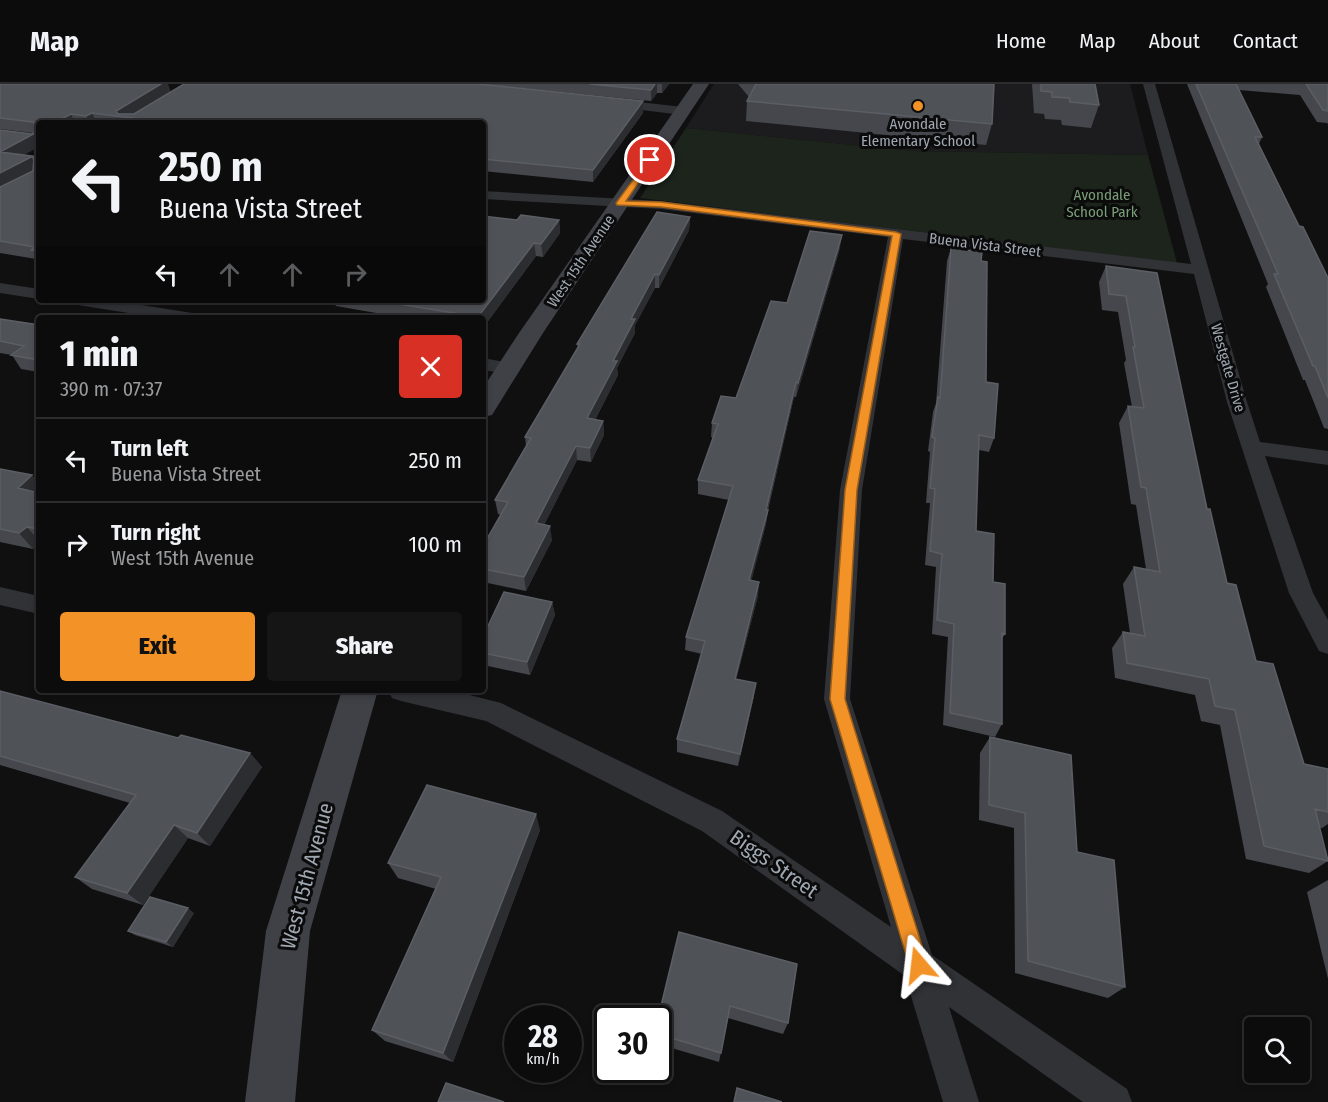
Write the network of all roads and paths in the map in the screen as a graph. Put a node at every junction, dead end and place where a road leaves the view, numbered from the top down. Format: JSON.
{"nodes":[{"id":1,"x":701,"y":84,"type":"edge"},
{"id":2,"x":1149,"y":84,"type":"edge"},
{"id":3,"x":601,"y":102,"type":"edge"},
{"id":4,"x":683,"y":111,"type":"junction"},
{"id":5,"x":486,"y":195,"type":"edge"},
{"id":6,"x":620,"y":203,"type":"junction"},
{"id":7,"x":896,"y":234,"type":"junction"},
{"id":8,"x":1200,"y":270,"type":"junction"},
{"id":9,"x":0,"y":288,"type":"edge"},
{"id":10,"x":36,"y":294,"type":"edge"},
{"id":11,"x":97,"y":303,"type":"edge"},
{"id":12,"x":173,"y":315,"type":"edge"},
{"id":13,"x":486,"y":364,"type":"edge"},
{"id":14,"x":509,"y":368,"type":"junction"},
{"id":15,"x":486,"y":404,"type":"edge"},
{"id":16,"x":1252,"y":447,"type":"junction"},
{"id":17,"x":1328,"y":458,"type":"edge"},
{"id":18,"x":0,"y":596,"type":"edge"},
{"id":19,"x":36,"y":604,"type":"edge"},
{"id":20,"x":1328,"y":644,"type":"edge"},
{"id":21,"x":359,"y":693,"type":"edge"},
{"id":22,"x":414,"y":693,"type":"edge"},
{"id":23,"x":919,"y":965,"type":"junction"},
{"id":24,"x":270,"y":1102,"type":"edge"},
{"id":25,"x":962,"y":1102,"type":"edge"},
{"id":26,"x":1114,"y":1102,"type":"edge"}],
"edges":[{"from":1,"to":4,"type":"street","name":"West 15th Avenue"},
{"from":2,"to":8,"type":"street","name":"Westgate Drive"},
{"from":3,"to":4,"type":"street"},
{"from":4,"to":6,"type":"street","name":"West 15th Avenue"},
{"from":5,"to":6,"type":"street","name":"Buena Vista Street"},
{"from":6,"to":7,"type":"street","name":"Buena Vista Street"},
{"from":6,"to":14,"type":"street","name":"West 15th Avenue"},
{"from":7,"to":8,"type":"street","name":"Buena Vista Street"},
{"from":7,"to":23,"type":"street"},
{"from":8,"to":16,"type":"street","name":"Westgate Drive"},
{"from":9,"to":10,"type":"street"},
{"from":11,"to":12,"type":"street"},
{"from":13,"to":14,"type":"street"},
{"from":14,"to":15,"type":"street","name":"West 15th Avenue"},
{"from":16,"to":17,"type":"street"},
{"from":16,"to":20,"type":"street","name":"Westgate Drive"},
{"from":18,"to":19,"type":"street"},
{"from":21,"to":24,"type":"street","name":"West 15th Avenue"},
{"from":22,"to":23,"type":"street","name":"Biggs Street"},
{"from":23,"to":25,"type":"street"},
{"from":23,"to":26,"type":"street","name":"Biggs Street"}]}
